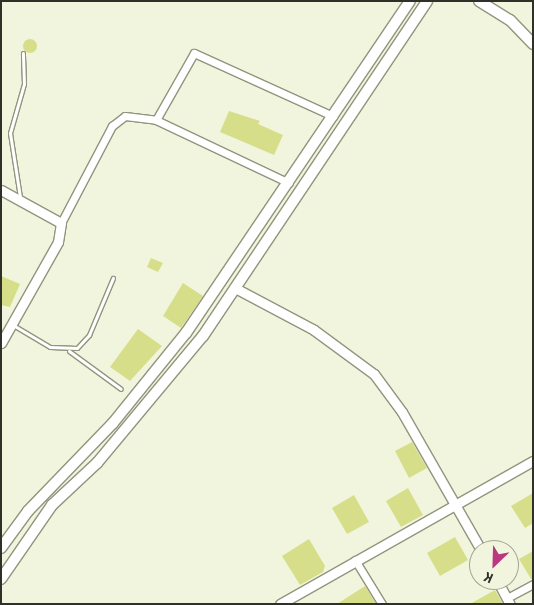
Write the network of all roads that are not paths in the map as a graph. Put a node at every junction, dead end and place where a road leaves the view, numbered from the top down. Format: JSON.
{"nodes":[{"id":1,"x":410,"y":1,"type":"edge"},
{"id":2,"x":427,"y":1,"type":"edge"},
{"id":3,"x":479,"y":1,"type":"edge"},
{"id":4,"x":533,"y":44,"type":"edge"},
{"id":5,"x":23,"y":53,"type":"dead end"},
{"id":6,"x":333,"y":116,"type":"junction"},
{"id":7,"x":156,"y":120,"type":"junction"},
{"id":8,"x":289,"y":182,"type":"junction"},
{"id":9,"x":1,"y":190,"type":"edge"},
{"id":10,"x":20,"y":200,"type":"junction"},
{"id":11,"x":61,"y":223,"type":"junction"},
{"id":12,"x":113,"y":278,"type":"dead end"},
{"id":13,"x":237,"y":289,"type":"junction"},
{"id":14,"x":12,"y":324,"type":"junction"},
{"id":15,"x":1,"y":343,"type":"edge"},
{"id":16,"x":69,"y":351,"type":"junction"},
{"id":17,"x":122,"y":390,"type":"dead end"},
{"id":18,"x":533,"y":461,"type":"edge"},
{"id":19,"x":457,"y":504,"type":"junction"},
{"id":20,"x":476,"y":540,"type":"edge"},
{"id":21,"x":1,"y":548,"type":"edge"},
{"id":22,"x":355,"y":560,"type":"junction"},
{"id":23,"x":4,"y":565,"type":"edge"},
{"id":24,"x":1,"y":579,"type":"edge"},
{"id":25,"x":533,"y":584,"type":"edge"},
{"id":26,"x":508,"y":601,"type":"edge"},
{"id":27,"x":280,"y":604,"type":"edge"},
{"id":28,"x":382,"y":604,"type":"edge"}],
"edges":[{"from":1,"to":6,"type":"main road"},
{"from":2,"to":13,"type":"main road"},
{"from":3,"to":4,"type":"main road"},
{"from":5,"to":10,"type":"lane"},
{"from":6,"to":7,"type":"street"},
{"from":6,"to":8,"type":"main road"},
{"from":7,"to":8,"type":"street"},
{"from":7,"to":11,"type":"street"},
{"from":8,"to":21,"type":"main road"},
{"from":9,"to":10,"type":"street"},
{"from":10,"to":11,"type":"street"},
{"from":11,"to":14,"type":"street"},
{"from":12,"to":16,"type":"lane"},
{"from":13,"to":19,"type":"street"},
{"from":13,"to":23,"type":"main road"},
{"from":14,"to":15,"type":"street"},
{"from":14,"to":16,"type":"lane"},
{"from":16,"to":17,"type":"lane"},
{"from":18,"to":19,"type":"street"},
{"from":19,"to":20,"type":"street"},
{"from":19,"to":22,"type":"street"},
{"from":22,"to":27,"type":"street"},
{"from":22,"to":28,"type":"street"},
{"from":23,"to":24,"type":"main road"},
{"from":25,"to":26,"type":"street"}]}
